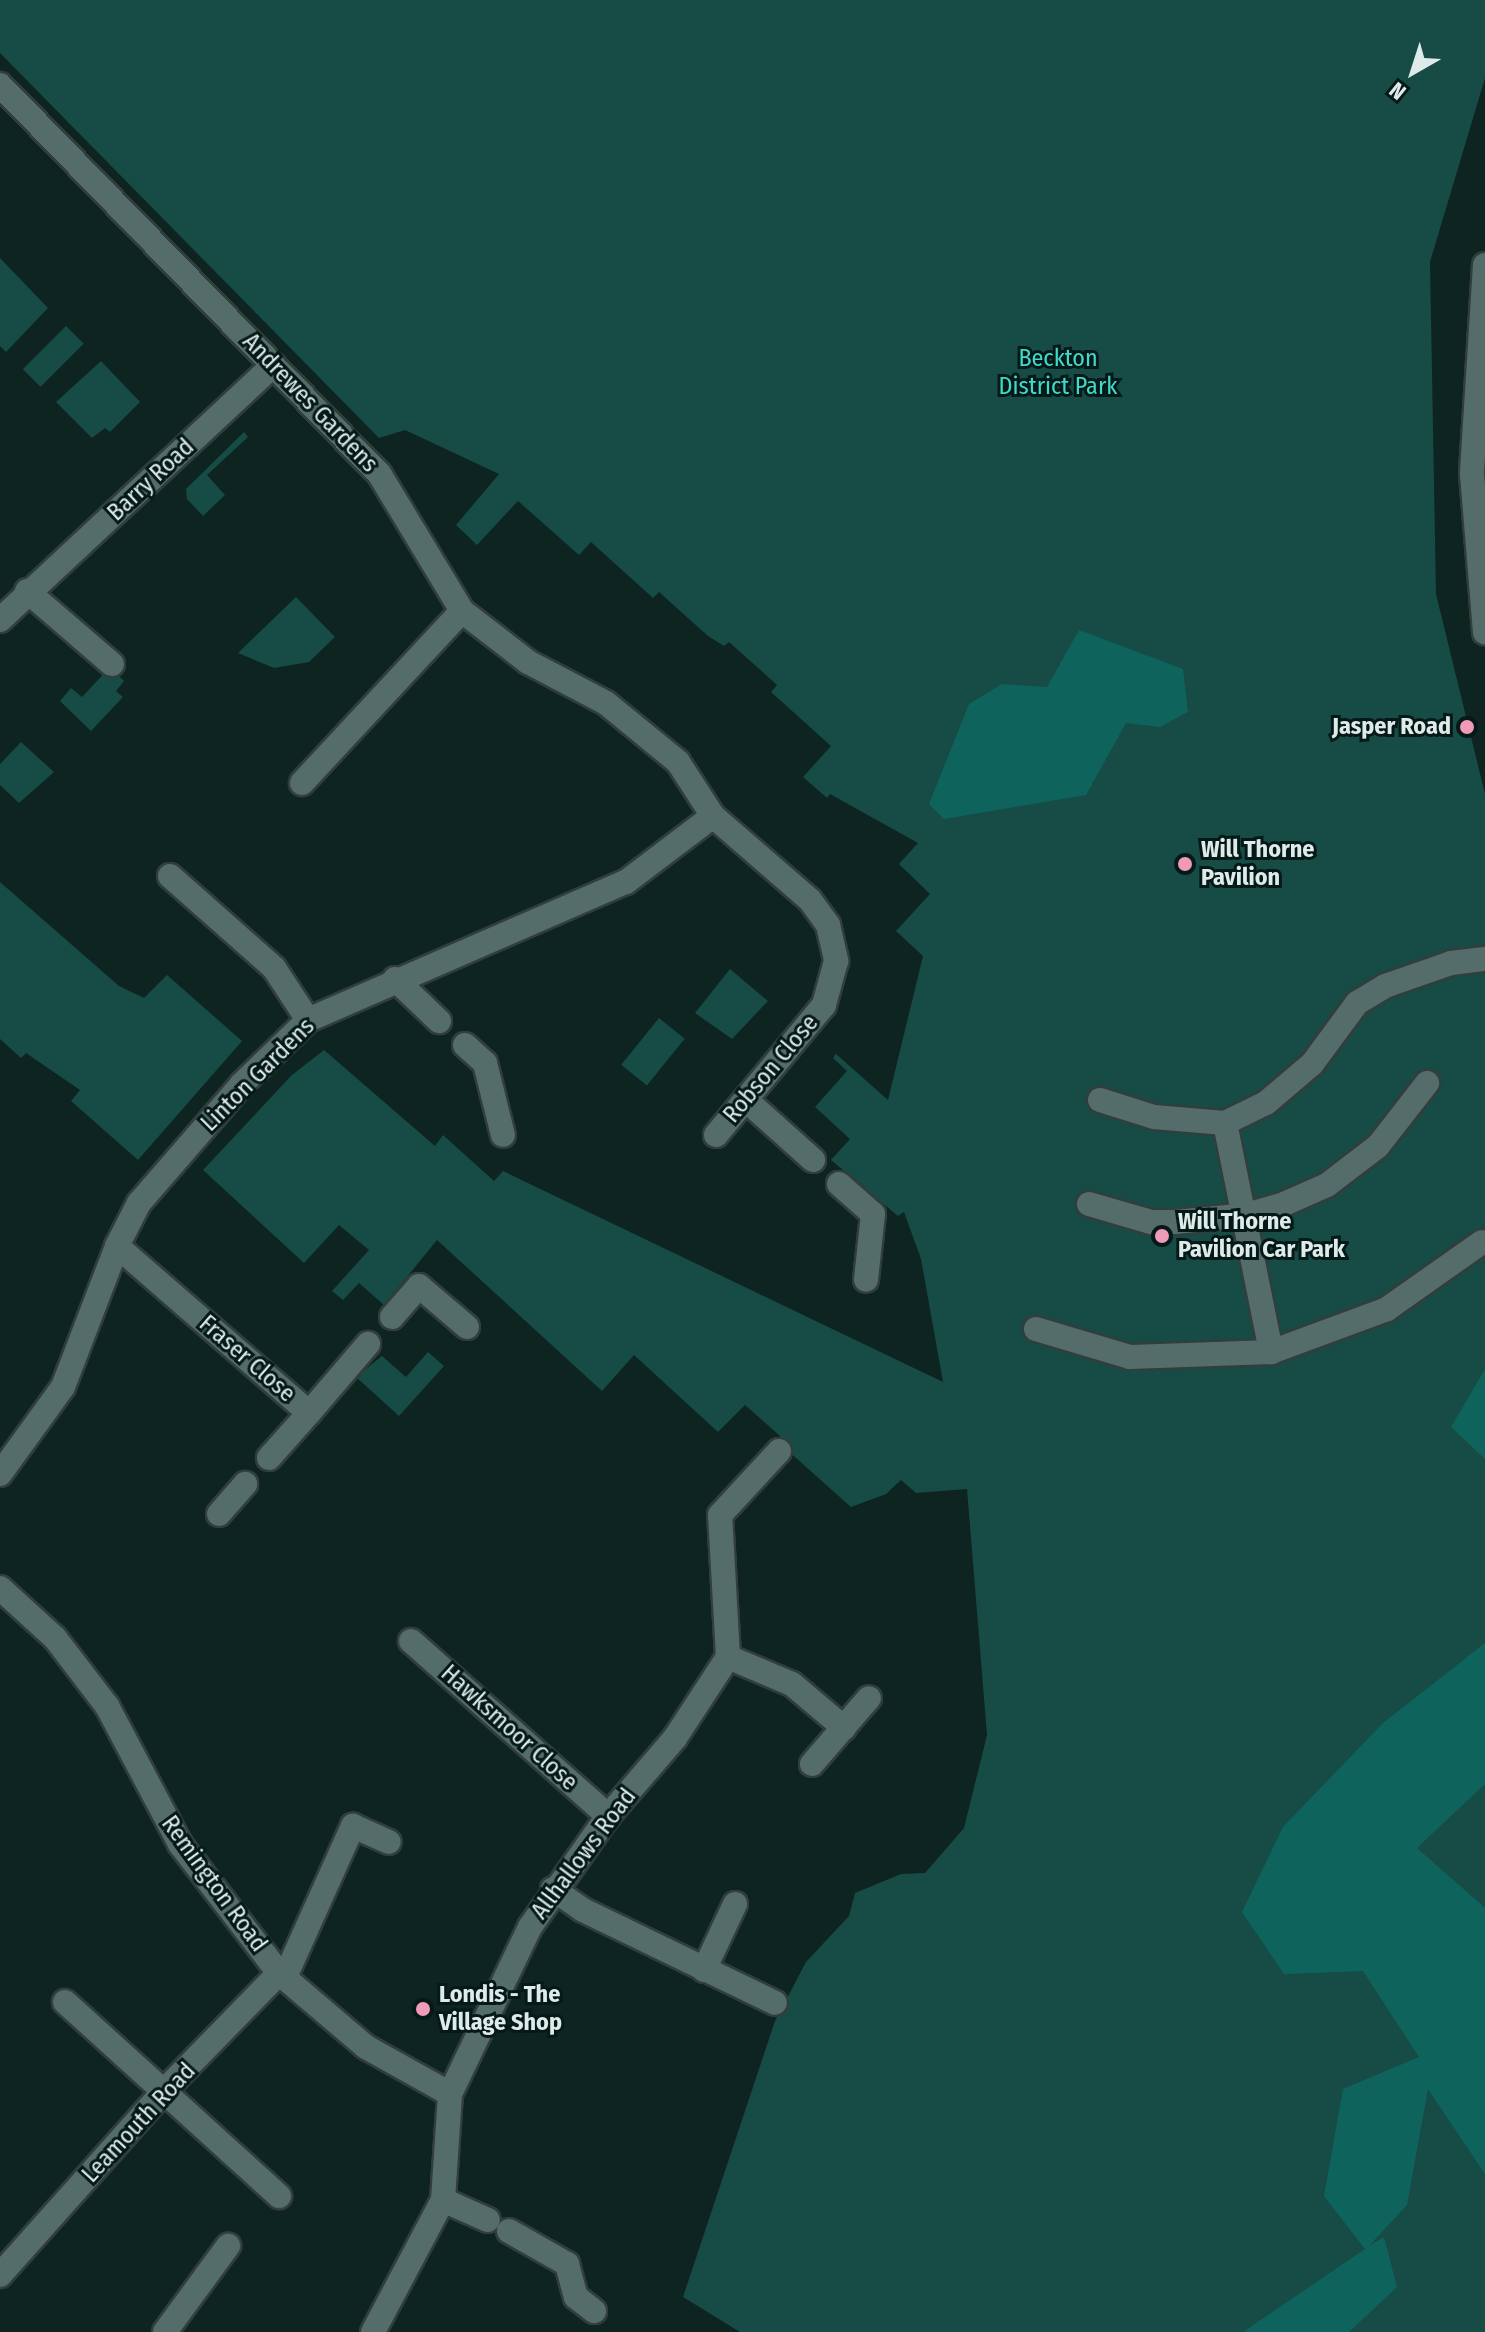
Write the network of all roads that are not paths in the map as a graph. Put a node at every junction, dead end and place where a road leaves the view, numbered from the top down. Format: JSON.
{"nodes":[{"id":1,"x":0,"y":85,"type":"edge"},
{"id":2,"x":1485,"y":265,"type":"edge"},
{"id":3,"x":273,"y":365,"type":"junction"},
{"id":4,"x":27,"y":591,"type":"junction"},
{"id":5,"x":462,"y":611,"type":"junction"},
{"id":6,"x":0,"y":620,"type":"edge"},
{"id":7,"x":1485,"y":632,"type":"edge"},
{"id":8,"x":112,"y":664,"type":"dead end"},
{"id":9,"x":302,"y":783,"type":"dead end"},
{"id":10,"x":713,"y":816,"type":"junction"},
{"id":11,"x":170,"y":876,"type":"dead end"},
{"id":12,"x":1485,"y":959,"type":"edge"},
{"id":13,"x":395,"y":979,"type":"junction"},
{"id":14,"x":308,"y":1020,"type":"junction"},
{"id":15,"x":439,"y":1021,"type":"dead end"},
{"id":16,"x":465,"y":1045,"type":"dead end"},
{"id":17,"x":1427,"y":1083,"type":"dead end"},
{"id":18,"x":746,"y":1100,"type":"junction"},
{"id":19,"x":1100,"y":1100,"type":"dead end"},
{"id":20,"x":1225,"y":1123,"type":"junction"},
{"id":21,"x":503,"y":1135,"type":"dead end"},
{"id":22,"x":716,"y":1135,"type":"dead end"},
{"id":23,"x":813,"y":1160,"type":"dead end"},
{"id":24,"x":839,"y":1184,"type":"dead end"},
{"id":25,"x":1089,"y":1204,"type":"dead end"},
{"id":26,"x":1246,"y":1215,"type":"junction"},
{"id":27,"x":1482,"y":1242,"type":"dead end"},
{"id":28,"x":117,"y":1246,"type":"junction"},
{"id":29,"x":866,"y":1280,"type":"dead end"},
{"id":30,"x":392,"y":1317,"type":"dead end"},
{"id":31,"x":467,"y":1327,"type":"dead end"},
{"id":32,"x":1036,"y":1329,"type":"dead end"},
{"id":33,"x":368,"y":1344,"type":"dead end"},
{"id":34,"x":1271,"y":1352,"type":"junction"},
{"id":35,"x":309,"y":1413,"type":"junction"},
{"id":36,"x":779,"y":1451,"type":"dead end"},
{"id":37,"x":269,"y":1458,"type":"dead end"},
{"id":38,"x":0,"y":1474,"type":"edge"},
{"id":39,"x":245,"y":1484,"type":"dead end"},
{"id":40,"x":219,"y":1514,"type":"dead end"},
{"id":41,"x":0,"y":1588,"type":"edge"},
{"id":42,"x":411,"y":1641,"type":"dead end"},
{"id":43,"x":728,"y":1657,"type":"junction"},
{"id":44,"x":869,"y":1698,"type":"dead end"},
{"id":45,"x":844,"y":1728,"type":"junction"},
{"id":46,"x":812,"y":1764,"type":"dead end"},
{"id":47,"x":608,"y":1816,"type":"junction"},
{"id":48,"x":389,"y":1842,"type":"dead end"},
{"id":49,"x":553,"y":1889,"type":"junction"},
{"id":50,"x":735,"y":1904,"type":"dead end"},
{"id":51,"x":704,"y":1970,"type":"junction"},
{"id":52,"x":282,"y":1975,"type":"junction"},
{"id":53,"x":65,"y":2002,"type":"dead end"},
{"id":54,"x":775,"y":2003,"type":"dead end"},
{"id":55,"x":163,"y":2092,"type":"junction"},
{"id":56,"x":450,"y":2094,"type":"junction"},
{"id":57,"x":279,"y":2196,"type":"dead end"},
{"id":58,"x":443,"y":2200,"type":"junction"},
{"id":59,"x":228,"y":2246,"type":"dead end"},
{"id":60,"x":0,"y":2275,"type":"edge"},
{"id":61,"x":594,"y":2311,"type":"dead end"},
{"id":62,"x":165,"y":2332,"type":"edge"},
{"id":63,"x":373,"y":2332,"type":"edge"}],
"edges":[{"from":1,"to":3,"type":"street","name":"Andrewes Gardens"},
{"from":2,"to":7,"type":"street"},
{"from":3,"to":4,"type":"street","name":"Barry Road"},
{"from":3,"to":5,"type":"street","name":"Andrewes Gardens"},
{"from":4,"to":6,"type":"street","name":"Barry Road"},
{"from":4,"to":8,"type":"street"},
{"from":5,"to":9,"type":"street"},
{"from":5,"to":10,"type":"street","name":"Andrewes Gardens"},
{"from":10,"to":13,"type":"street","name":"Linton Gardens"},
{"from":10,"to":18,"type":"street","name":"Robson Close"},
{"from":11,"to":14,"type":"street"},
{"from":12,"to":20,"type":"street"},
{"from":13,"to":14,"type":"street","name":"Linton Gardens"},
{"from":13,"to":15,"type":"street"},
{"from":14,"to":28,"type":"street","name":"Linton Gardens"},
{"from":16,"to":21,"type":"street"},
{"from":17,"to":26,"type":"street"},
{"from":18,"to":22,"type":"street","name":"Robson Close"},
{"from":18,"to":23,"type":"street"},
{"from":19,"to":20,"type":"street"},
{"from":20,"to":26,"type":"street"},
{"from":24,"to":29,"type":"street"},
{"from":25,"to":26,"type":"street"},
{"from":26,"to":34,"type":"street"},
{"from":27,"to":34,"type":"street"},
{"from":28,"to":35,"type":"street","name":"Fraser Close"},
{"from":28,"to":38,"type":"street","name":"Linton Gardens"},
{"from":30,"to":31,"type":"street"},
{"from":32,"to":34,"type":"street"},
{"from":33,"to":35,"type":"street","name":"Fraser Close"},
{"from":35,"to":37,"type":"street"},
{"from":36,"to":43,"type":"street"},
{"from":39,"to":40,"type":"street"},
{"from":41,"to":52,"type":"street","name":"Remington Road"},
{"from":42,"to":47,"type":"street","name":"Hawksmoor Close"},
{"from":43,"to":45,"type":"street"},
{"from":43,"to":47,"type":"street","name":"Allhallows Road"},
{"from":44,"to":45,"type":"street"},
{"from":45,"to":46,"type":"street"},
{"from":47,"to":49,"type":"street","name":"Allhallows Road"},
{"from":48,"to":52,"type":"street"},
{"from":49,"to":51,"type":"street"},
{"from":49,"to":56,"type":"street","name":"Allhallows Road"},
{"from":50,"to":51,"type":"street"},
{"from":51,"to":54,"type":"street"},
{"from":52,"to":55,"type":"street","name":"Leamouth Road"},
{"from":52,"to":56,"type":"street","name":"Remington Road"},
{"from":53,"to":55,"type":"street"},
{"from":55,"to":57,"type":"street"},
{"from":55,"to":60,"type":"street","name":"Leamouth Road"},
{"from":56,"to":58,"type":"street","name":"Allhallows Road"},
{"from":58,"to":61,"type":"street"},
{"from":58,"to":63,"type":"street","name":"Allhallows Road"},
{"from":59,"to":62,"type":"street"}]}
